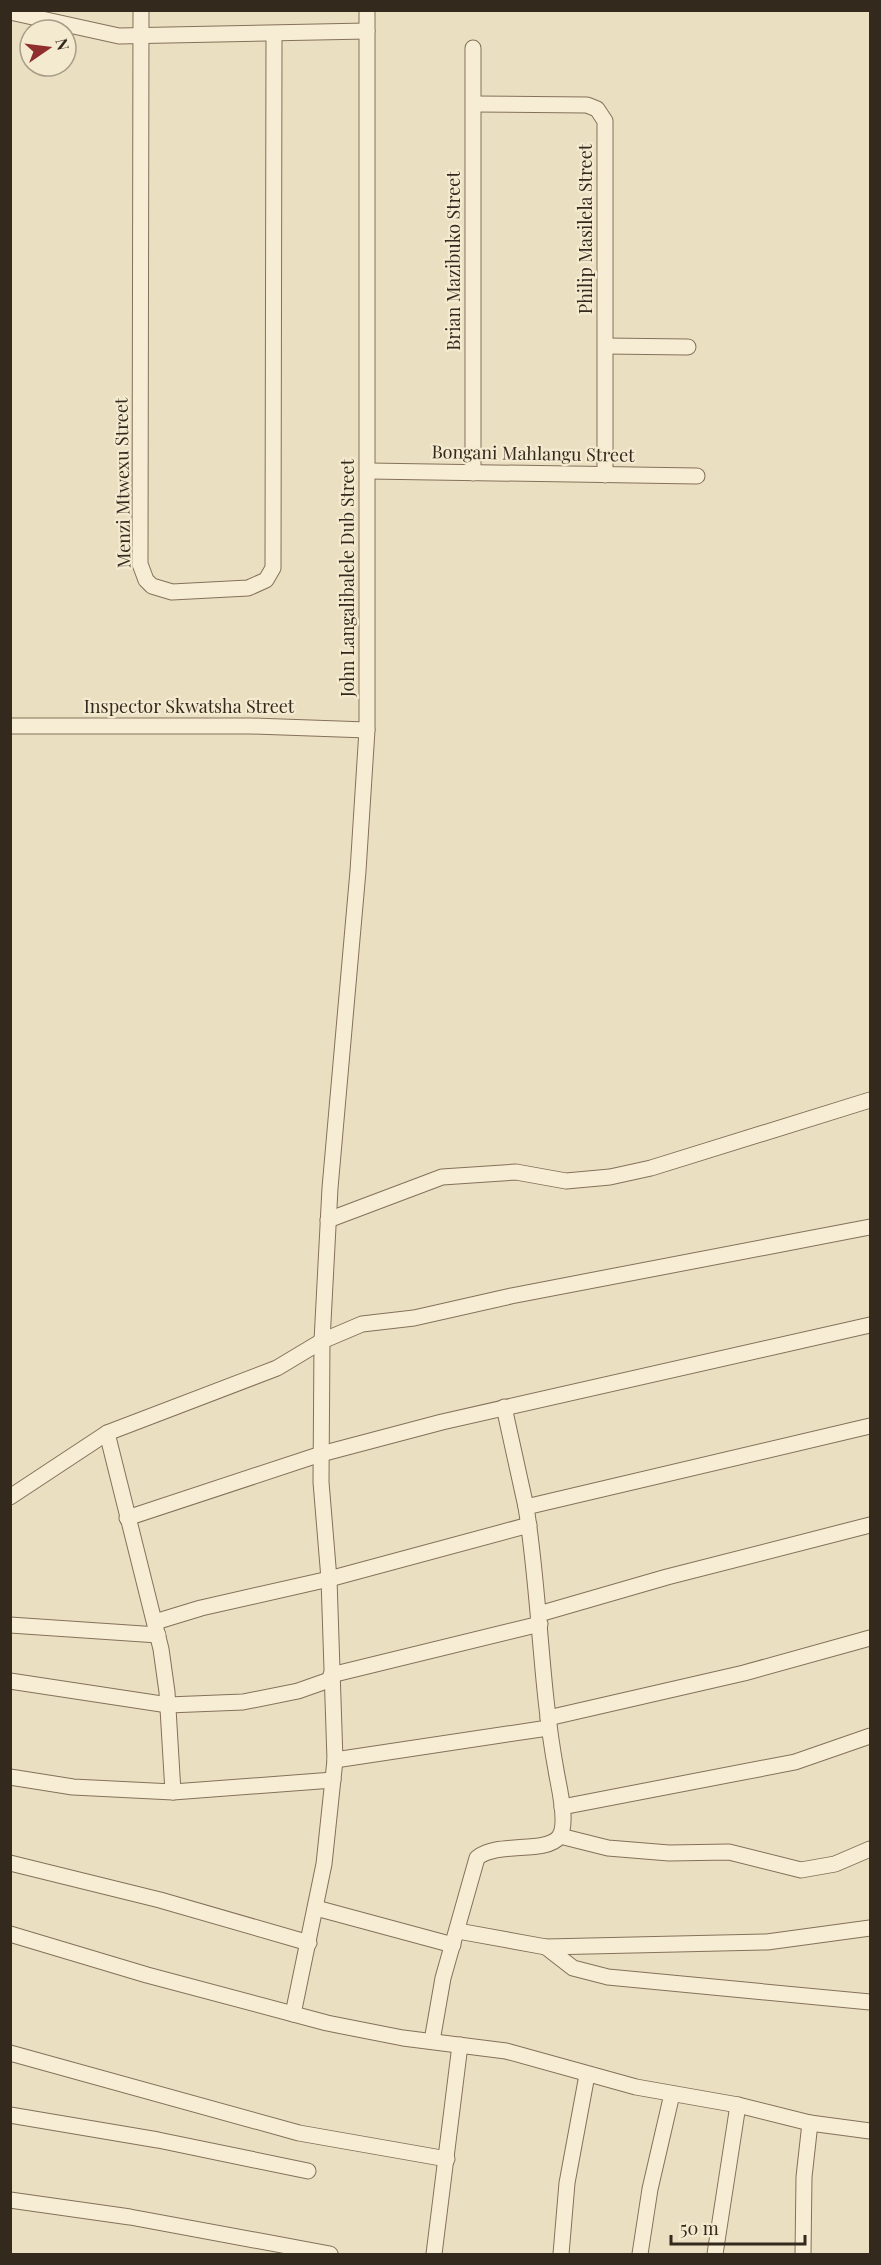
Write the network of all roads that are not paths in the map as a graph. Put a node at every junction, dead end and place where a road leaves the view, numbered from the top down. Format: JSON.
{"nodes":[{"id":1,"x":141,"y":10,"type":"edge"},
{"id":2,"x":367,"y":10,"type":"edge"},
{"id":3,"x":10,"y":12,"type":"edge"},
{"id":4,"x":367,"y":31,"type":"junction"},
{"id":5,"x":274,"y":34,"type":"junction"},
{"id":6,"x":140,"y":35,"type":"junction"},
{"id":7,"x":473,"y":48,"type":"dead end"},
{"id":8,"x":474,"y":104,"type":"junction"},
{"id":9,"x":606,"y":346,"type":"junction"},
{"id":10,"x":688,"y":347,"type":"dead end"},
{"id":11,"x":369,"y":471,"type":"junction"},
{"id":12,"x":473,"y":473,"type":"junction"},
{"id":13,"x":605,"y":475,"type":"junction"},
{"id":14,"x":698,"y":476,"type":"dead end"},
{"id":15,"x":10,"y":726,"type":"edge"},
{"id":16,"x":367,"y":730,"type":"junction"},
{"id":17,"x":870,"y":1100,"type":"edge"},
{"id":18,"x":328,"y":1220,"type":"junction"},
{"id":19,"x":870,"y":1227,"type":"edge"},
{"id":20,"x":870,"y":1325,"type":"edge"},
{"id":21,"x":322,"y":1341,"type":"junction"},
{"id":22,"x":504,"y":1407,"type":"junction"},
{"id":23,"x":870,"y":1426,"type":"edge"},
{"id":24,"x":107,"y":1433,"type":"junction"},
{"id":25,"x":321,"y":1454,"type":"junction"},
{"id":26,"x":10,"y":1497,"type":"edge"},
{"id":27,"x":526,"y":1508,"type":"junction"},
{"id":28,"x":127,"y":1518,"type":"junction"},
{"id":29,"x":529,"y":1525,"type":"junction"},
{"id":30,"x":870,"y":1525,"type":"edge"},
{"id":31,"x":329,"y":1579,"type":"junction"},
{"id":32,"x":539,"y":1619,"type":"junction"},
{"id":33,"x":10,"y":1625,"type":"edge"},
{"id":34,"x":156,"y":1628,"type":"junction"},
{"id":35,"x":870,"y":1638,"type":"edge"},
{"id":36,"x":332,"y":1677,"type":"junction"},
{"id":37,"x":10,"y":1681,"type":"edge"},
{"id":38,"x":168,"y":1705,"type":"junction"},
{"id":39,"x":548,"y":1723,"type":"junction"},
{"id":40,"x":870,"y":1736,"type":"edge"},
{"id":41,"x":335,"y":1760,"type":"junction"},
{"id":42,"x":10,"y":1777,"type":"edge"},
{"id":43,"x":333,"y":1780,"type":"junction"},
{"id":44,"x":173,"y":1792,"type":"junction"},
{"id":45,"x":562,"y":1807,"type":"junction"},
{"id":46,"x":560,"y":1836,"type":"junction"},
{"id":47,"x":870,"y":1849,"type":"edge"},
{"id":48,"x":10,"y":1863,"type":"edge"},
{"id":49,"x":316,"y":1908,"type":"junction"},
{"id":50,"x":870,"y":1928,"type":"edge"},
{"id":51,"x":10,"y":1934,"type":"edge"},
{"id":52,"x":456,"y":1938,"type":"junction"},
{"id":53,"x":309,"y":1943,"type":"junction"},
{"id":54,"x":546,"y":1947,"type":"junction"},
{"id":55,"x":870,"y":2002,"type":"edge"},
{"id":56,"x":293,"y":2014,"type":"junction"},
{"id":57,"x":432,"y":2041,"type":"junction"},
{"id":58,"x":460,"y":2045,"type":"junction"},
{"id":59,"x":10,"y":2054,"type":"edge"},
{"id":60,"x":587,"y":2075,"type":"junction"},
{"id":61,"x":672,"y":2094,"type":"junction"},
{"id":62,"x":738,"y":2105,"type":"junction"},
{"id":63,"x":10,"y":2115,"type":"edge"},
{"id":64,"x":810,"y":2122,"type":"junction"},
{"id":65,"x":870,"y":2131,"type":"edge"},
{"id":66,"x":447,"y":2159,"type":"junction"},
{"id":67,"x":308,"y":2171,"type":"dead end"},
{"id":68,"x":10,"y":2200,"type":"edge"},
{"id":69,"x":330,"y":2254,"type":"edge"},
{"id":70,"x":434,"y":2254,"type":"edge"},
{"id":71,"x":561,"y":2254,"type":"edge"},
{"id":72,"x":640,"y":2254,"type":"edge"},
{"id":73,"x":715,"y":2254,"type":"edge"},
{"id":74,"x":803,"y":2254,"type":"edge"}],
"edges":[{"from":1,"to":6,"type":"street","name":"Menzi Mtwexu Street"},
{"from":2,"to":4,"type":"street","name":"John Langalibalele Dub Street"},
{"from":3,"to":6,"type":"street"},
{"from":4,"to":5,"type":"street"},
{"from":4,"to":11,"type":"street","name":"John Langalibalele Dub Street"},
{"from":5,"to":6,"type":"street"},
{"from":5,"to":6,"type":"street","name":"Menzi Mtwexu Street"},
{"from":7,"to":8,"type":"street","name":"Brian Mazibuko Street"},
{"from":8,"to":9,"type":"street","name":"Philip Masilela Street"},
{"from":8,"to":12,"type":"street","name":"Brian Mazibuko Street"},
{"from":9,"to":10,"type":"street"},
{"from":9,"to":13,"type":"street","name":"Philip Masilela Street"},
{"from":11,"to":12,"type":"street","name":"Bongani Mahlangu Street"},
{"from":11,"to":16,"type":"street","name":"John Langalibalele Dub Street"},
{"from":12,"to":13,"type":"street","name":"Bongani Mahlangu Street"},
{"from":13,"to":14,"type":"street","name":"Bongani Mahlangu Street"},
{"from":15,"to":16,"type":"street","name":"Inspector Skwatsha Street"},
{"from":16,"to":18,"type":"street","name":"John Langalibalele Dub Street"},
{"from":17,"to":18,"type":"street"},
{"from":18,"to":21,"type":"street","name":"John Langalibalele Dub Street"},
{"from":19,"to":21,"type":"street"},
{"from":20,"to":22,"type":"street"},
{"from":21,"to":24,"type":"street"},
{"from":21,"to":25,"type":"street","name":"John Langalibalele Dub Street"},
{"from":22,"to":25,"type":"street"},
{"from":22,"to":27,"type":"street"},
{"from":23,"to":27,"type":"street"},
{"from":24,"to":26,"type":"street"},
{"from":24,"to":28,"type":"street"},
{"from":25,"to":28,"type":"street"},
{"from":25,"to":31,"type":"street","name":"John Langalibalele Dub Street"},
{"from":27,"to":29,"type":"street"},
{"from":28,"to":34,"type":"street"},
{"from":29,"to":31,"type":"street"},
{"from":29,"to":32,"type":"street"},
{"from":30,"to":32,"type":"street"},
{"from":31,"to":34,"type":"street"},
{"from":31,"to":36,"type":"street","name":"John Langalibalele Dub Street"},
{"from":32,"to":36,"type":"street"},
{"from":32,"to":39,"type":"street"},
{"from":33,"to":34,"type":"street"},
{"from":34,"to":38,"type":"street"},
{"from":35,"to":39,"type":"street"},
{"from":36,"to":38,"type":"street"},
{"from":36,"to":41,"type":"street","name":"John Langalibalele Dub Street"},
{"from":37,"to":38,"type":"street"},
{"from":38,"to":44,"type":"street"},
{"from":39,"to":41,"type":"street"},
{"from":39,"to":45,"type":"street"},
{"from":40,"to":45,"type":"street"},
{"from":41,"to":43,"type":"street","name":"John Langalibalele Dub Street"},
{"from":42,"to":44,"type":"street"},
{"from":43,"to":44,"type":"street"},
{"from":43,"to":49,"type":"street","name":"John Langalibalele Dub Street"},
{"from":45,"to":46,"type":"street"},
{"from":46,"to":47,"type":"street"},
{"from":46,"to":52,"type":"street"},
{"from":48,"to":53,"type":"street"},
{"from":49,"to":52,"type":"street"},
{"from":49,"to":53,"type":"street","name":"John Langalibalele Dub Street"},
{"from":50,"to":54,"type":"street"},
{"from":51,"to":56,"type":"street"},
{"from":52,"to":54,"type":"street"},
{"from":52,"to":57,"type":"street"},
{"from":53,"to":56,"type":"street","name":"John Langalibalele Dub Street"},
{"from":54,"to":55,"type":"street"},
{"from":56,"to":57,"type":"street"},
{"from":57,"to":58,"type":"street"},
{"from":58,"to":60,"type":"street"},
{"from":58,"to":66,"type":"street"},
{"from":59,"to":66,"type":"street"},
{"from":60,"to":61,"type":"street"},
{"from":60,"to":71,"type":"street"},
{"from":61,"to":62,"type":"street"},
{"from":61,"to":72,"type":"street"},
{"from":62,"to":64,"type":"street"},
{"from":62,"to":73,"type":"street"},
{"from":63,"to":67,"type":"street"},
{"from":64,"to":65,"type":"street"},
{"from":64,"to":74,"type":"street"},
{"from":66,"to":70,"type":"street"},
{"from":68,"to":69,"type":"street"}]}
